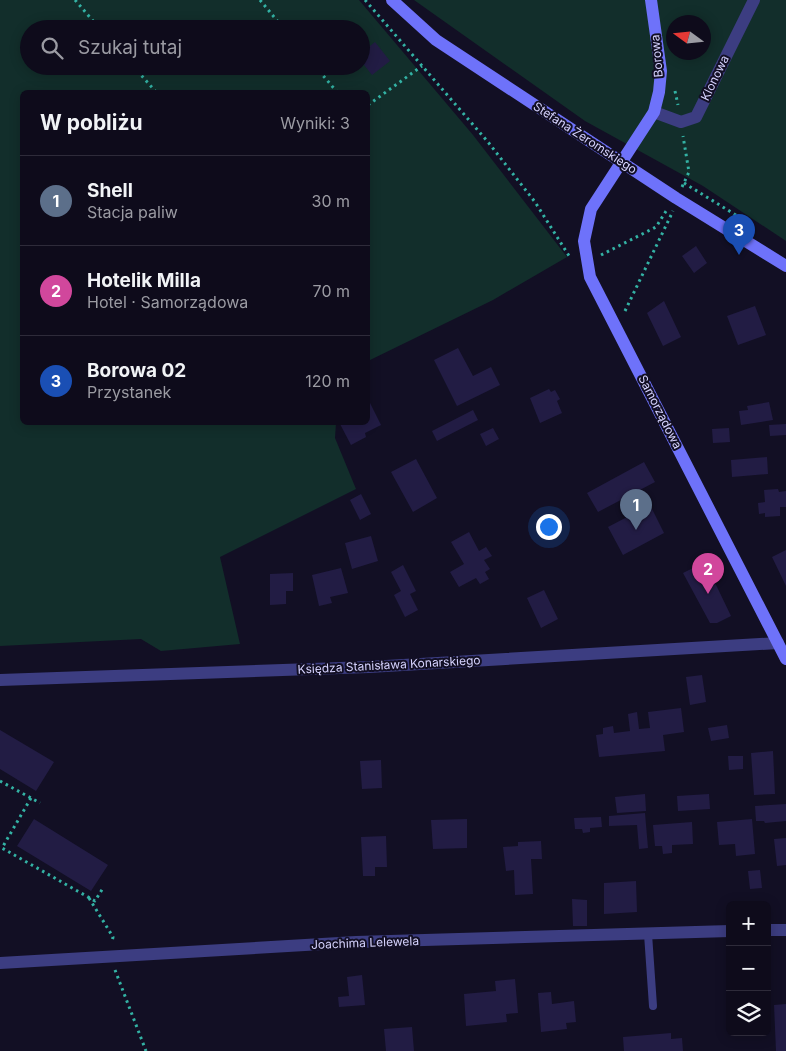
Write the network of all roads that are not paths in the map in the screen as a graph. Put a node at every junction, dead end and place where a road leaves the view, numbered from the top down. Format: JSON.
{"nodes":[{"id":1,"x":392,"y":0,"type":"edge"},
{"id":2,"x":651,"y":0,"type":"edge"},
{"id":3,"x":754,"y":0,"type":"edge"},
{"id":4,"x":654,"y":112,"type":"junction"},
{"id":5,"x":621,"y":161,"type":"junction"},
{"id":6,"x":786,"y":266,"type":"edge"},
{"id":7,"x":782,"y":641,"type":"edge"},
{"id":8,"x":786,"y":659,"type":"edge"},
{"id":9,"x":0,"y":680,"type":"edge"},
{"id":10,"x":771,"y":930,"type":"edge"},
{"id":11,"x":786,"y":930,"type":"edge"},
{"id":12,"x":726,"y":931,"type":"edge"},
{"id":13,"x":648,"y":934,"type":"junction"},
{"id":14,"x":0,"y":963,"type":"edge"},
{"id":15,"x":652,"y":1006,"type":"dead end"}],
"edges":[{"from":1,"to":5,"type":"street","name":"Stefana Żeromskiego"},
{"from":2,"to":4,"type":"street","name":"Borowa"},
{"from":3,"to":4,"type":"street","name":"Klonowa"},
{"from":4,"to":5,"type":"street","name":"Borowa"},
{"from":5,"to":6,"type":"street","name":"Stefana Żeromskiego"},
{"from":5,"to":7,"type":"street","name":"Samorządowa"},
{"from":7,"to":8,"type":"street","name":"Samorządowa"},
{"from":7,"to":9,"type":"street","name":"Księdza Stanisława Konarskiego"},
{"from":10,"to":11,"type":"street"},
{"from":12,"to":13,"type":"street","name":"Joachima Lelewela"},
{"from":13,"to":14,"type":"street","name":"Joachima Lelewela"},
{"from":13,"to":15,"type":"lane"}]}
